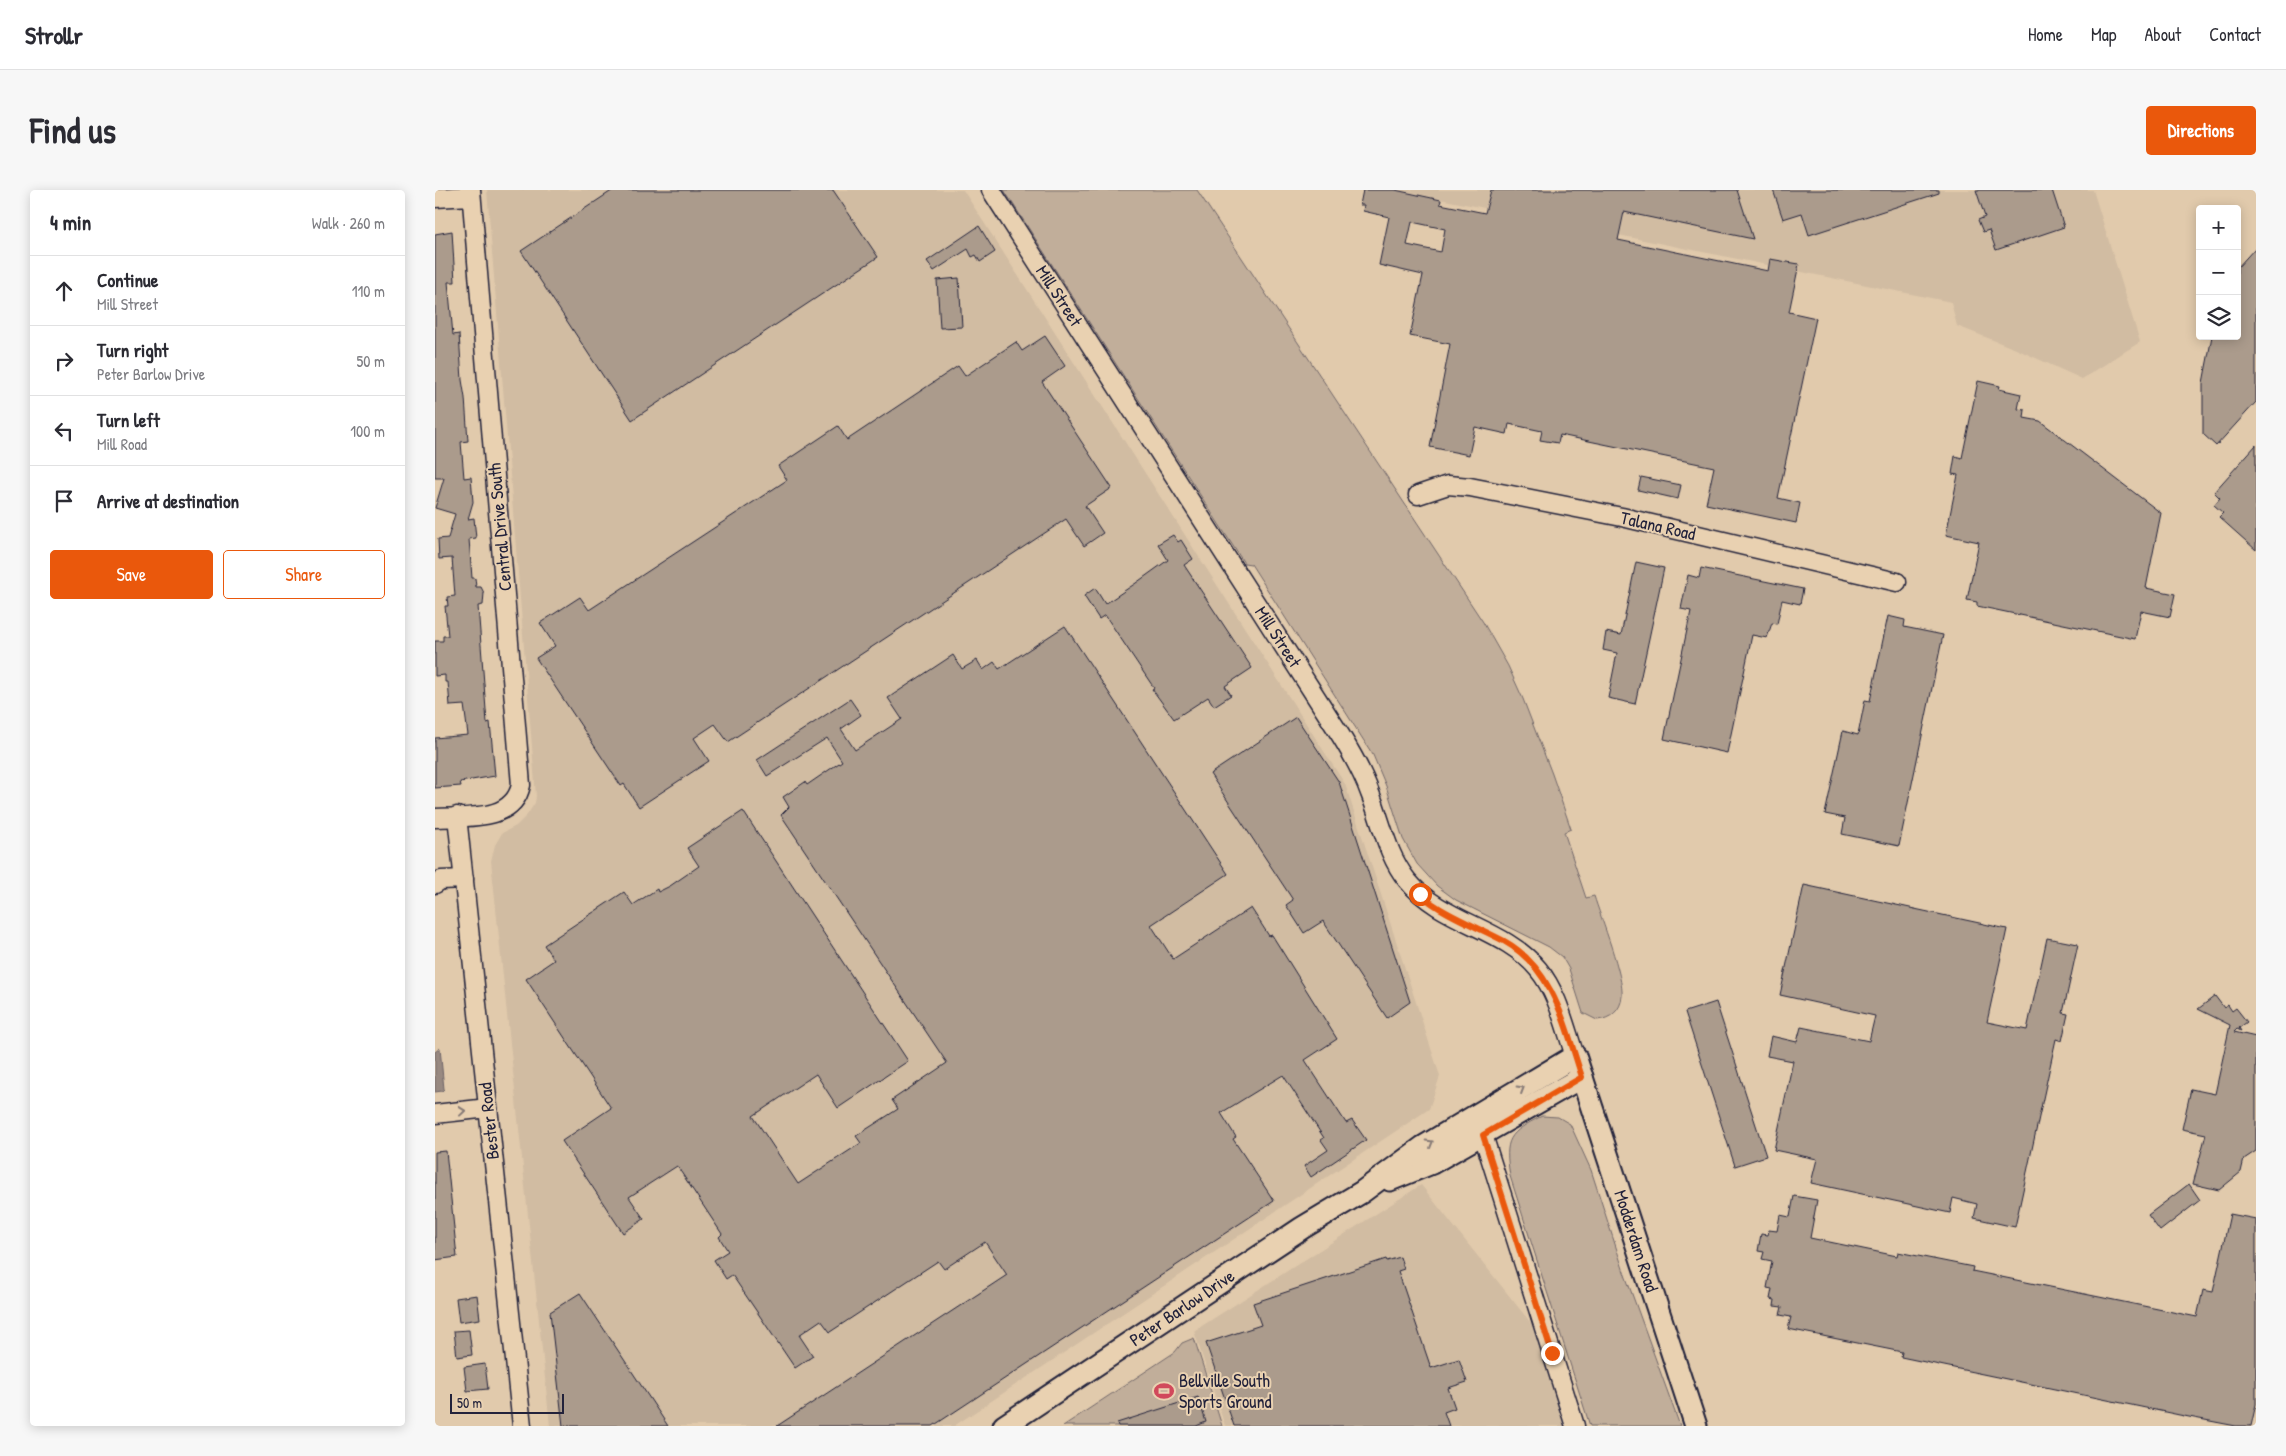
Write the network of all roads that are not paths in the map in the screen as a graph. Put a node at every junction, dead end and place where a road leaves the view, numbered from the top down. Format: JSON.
{"nodes":[{"id":1,"x":991,"y":190,"type":"edge"},
{"id":2,"x":471,"y":193,"type":"edge"},
{"id":3,"x":435,"y":198,"type":"edge"},
{"id":4,"x":1418,"y":495,"type":"dead end"},
{"id":5,"x":1897,"y":582,"type":"dead end"},
{"id":6,"x":457,"y":816,"type":"junction"},
{"id":7,"x":435,"y":818,"type":"edge"},
{"id":8,"x":464,"y":879,"type":"junction"},
{"id":9,"x":435,"y":884,"type":"edge"},
{"id":10,"x":1575,"y":1056,"type":"junction"},
{"id":11,"x":1582,"y":1077,"type":"junction"},
{"id":12,"x":488,"y":1108,"type":"junction"},
{"id":13,"x":435,"y":1114,"type":"edge"},
{"id":14,"x":1483,"y":1135,"type":"junction"},
{"id":15,"x":1362,"y":1192,"type":"junction"},
{"id":16,"x":522,"y":1426,"type":"edge"},
{"id":17,"x":1004,"y":1426,"type":"edge"},
{"id":18,"x":1575,"y":1426,"type":"edge"},
{"id":19,"x":1696,"y":1426,"type":"edge"}],
"edges":[{"from":1,"to":10,"type":"street","name":"Mill Street"},
{"from":2,"to":3,"type":"street"},
{"from":2,"to":6,"type":"street","name":"Central Drive South"},
{"from":4,"to":5,"type":"street","name":"Talana Road"},
{"from":6,"to":7,"type":"street","name":"Central Drive South"},
{"from":6,"to":8,"type":"street","name":"Bester Road"},
{"from":8,"to":9,"type":"street"},
{"from":8,"to":12,"type":"street","name":"Bester Road"},
{"from":10,"to":11,"type":"street","name":"Modderdam Road"},
{"from":15,"to":10,"type":"street","name":"Peter Barlow Drive","one_way":true},
{"from":11,"to":14,"type":"street","name":"Peter Barlow Drive"},
{"from":11,"to":19,"type":"street","name":"Modderdam Road"},
{"from":13,"to":12,"type":"street","one_way":true},
{"from":12,"to":16,"type":"street","name":"Bester Road"},
{"from":14,"to":15,"type":"street","name":"Peter Barlow Drive"},
{"from":14,"to":18,"type":"street"},
{"from":15,"to":17,"type":"street","name":"Peter Barlow Drive"}]}
